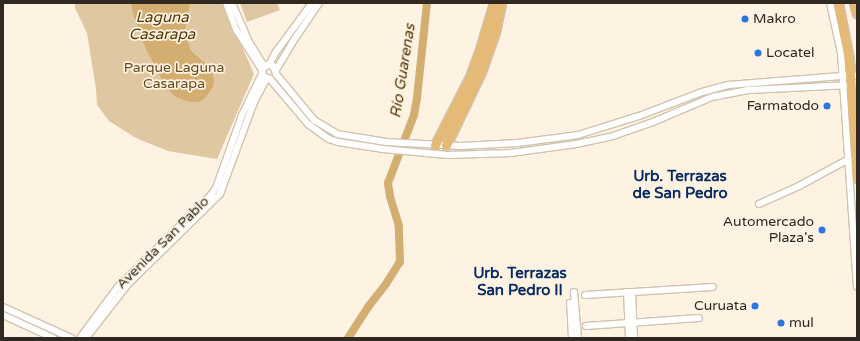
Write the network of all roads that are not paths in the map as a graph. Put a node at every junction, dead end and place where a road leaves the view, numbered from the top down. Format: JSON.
{"nodes":[{"id":1,"x":226,"y":3,"type":"edge"},
{"id":2,"x":232,"y":3,"type":"edge"},
{"id":3,"x":312,"y":3,"type":"edge"},
{"id":4,"x":319,"y":3,"type":"edge"},
{"id":5,"x":494,"y":3,"type":"edge"},
{"id":6,"x":501,"y":3,"type":"edge"},
{"id":7,"x":830,"y":3,"type":"edge"},
{"id":8,"x":837,"y":3,"type":"edge"},
{"id":9,"x":854,"y":3,"type":"edge"},
{"id":10,"x":857,"y":14,"type":"edge"},
{"id":11,"x":266,"y":72,"type":"junction"},
{"id":12,"x":276,"y":72,"type":"junction"},
{"id":13,"x":850,"y":76,"type":"edge"},
{"id":14,"x":851,"y":84,"type":"edge"},
{"id":15,"x":435,"y":145,"type":"junction"},
{"id":16,"x":446,"y":145,"type":"junction"},
{"id":17,"x":439,"y":154,"type":"junction"},
{"id":18,"x":849,"y":159,"type":"junction"},
{"id":19,"x":857,"y":179,"type":"edge"},
{"id":20,"x":759,"y":204,"type":"dead end"},
{"id":21,"x":857,"y":286,"type":"edge"},
{"id":22,"x":713,"y":287,"type":"dead end"},
{"id":23,"x":574,"y":292,"type":"dead end"},
{"id":24,"x":629,"y":292,"type":"junction"},
{"id":25,"x":116,"y":294,"type":"junction"},
{"id":26,"x":585,"y":295,"type":"dead end"},
{"id":27,"x":3,"y":308,"type":"edge"},
{"id":28,"x":573,"y":310,"type":"junction"},
{"id":29,"x":3,"y":315,"type":"edge"},
{"id":30,"x":699,"y":318,"type":"dead end"},
{"id":31,"x":631,"y":323,"type":"junction"},
{"id":32,"x":586,"y":326,"type":"dead end"},
{"id":33,"x":53,"y":338,"type":"edge"},
{"id":34,"x":71,"y":338,"type":"edge"},
{"id":35,"x":80,"y":338,"type":"edge"},
{"id":36,"x":86,"y":338,"type":"edge"},
{"id":37,"x":572,"y":338,"type":"edge"},
{"id":38,"x":578,"y":338,"type":"edge"},
{"id":39,"x":629,"y":338,"type":"edge"},
{"id":40,"x":634,"y":338,"type":"edge"}],
"edges":[{"from":1,"to":11,"type":"street"},
{"from":2,"to":11,"type":"street"},
{"from":3,"to":11,"type":"street","name":"Avenida San Pablo"},
{"from":4,"to":12,"type":"street"},
{"from":5,"to":15,"type":"highway"},
{"from":6,"to":16,"type":"highway"},
{"from":7,"to":13,"type":"street"},
{"from":8,"to":13,"type":"highway"},
{"from":9,"to":10,"type":"highway"},
{"from":11,"to":12,"type":"street"},
{"from":11,"to":12,"type":"street"},
{"from":11,"to":17,"type":"street"},
{"from":11,"to":25,"type":"street","name":"Avenida San Pablo"},
{"from":12,"to":15,"type":"street"},
{"from":13,"to":14,"type":"highway"},
{"from":13,"to":16,"type":"street"},
{"from":14,"to":17,"type":"street"},
{"from":14,"to":18,"type":"street"},
{"from":14,"to":19,"type":"highway"},
{"from":15,"to":16,"type":"street"},
{"from":15,"to":17,"type":"street"},
{"from":16,"to":17,"type":"street"},
{"from":18,"to":20,"type":"street"},
{"from":18,"to":21,"type":"street"},
{"from":22,"to":24,"type":"street"},
{"from":23,"to":28,"type":"street"},
{"from":24,"to":26,"type":"street"},
{"from":24,"to":31,"type":"street"},
{"from":25,"to":35,"type":"street","name":"Avenida San Pablo"},
{"from":25,"to":36,"type":"street","name":"Avenida San Pablo"},
{"from":27,"to":34,"type":"street"},
{"from":28,"to":37,"type":"street"},
{"from":28,"to":38,"type":"street"},
{"from":29,"to":33,"type":"street"},
{"from":30,"to":31,"type":"street"},
{"from":31,"to":32,"type":"street"},
{"from":31,"to":39,"type":"street"},
{"from":31,"to":40,"type":"street"}]}
